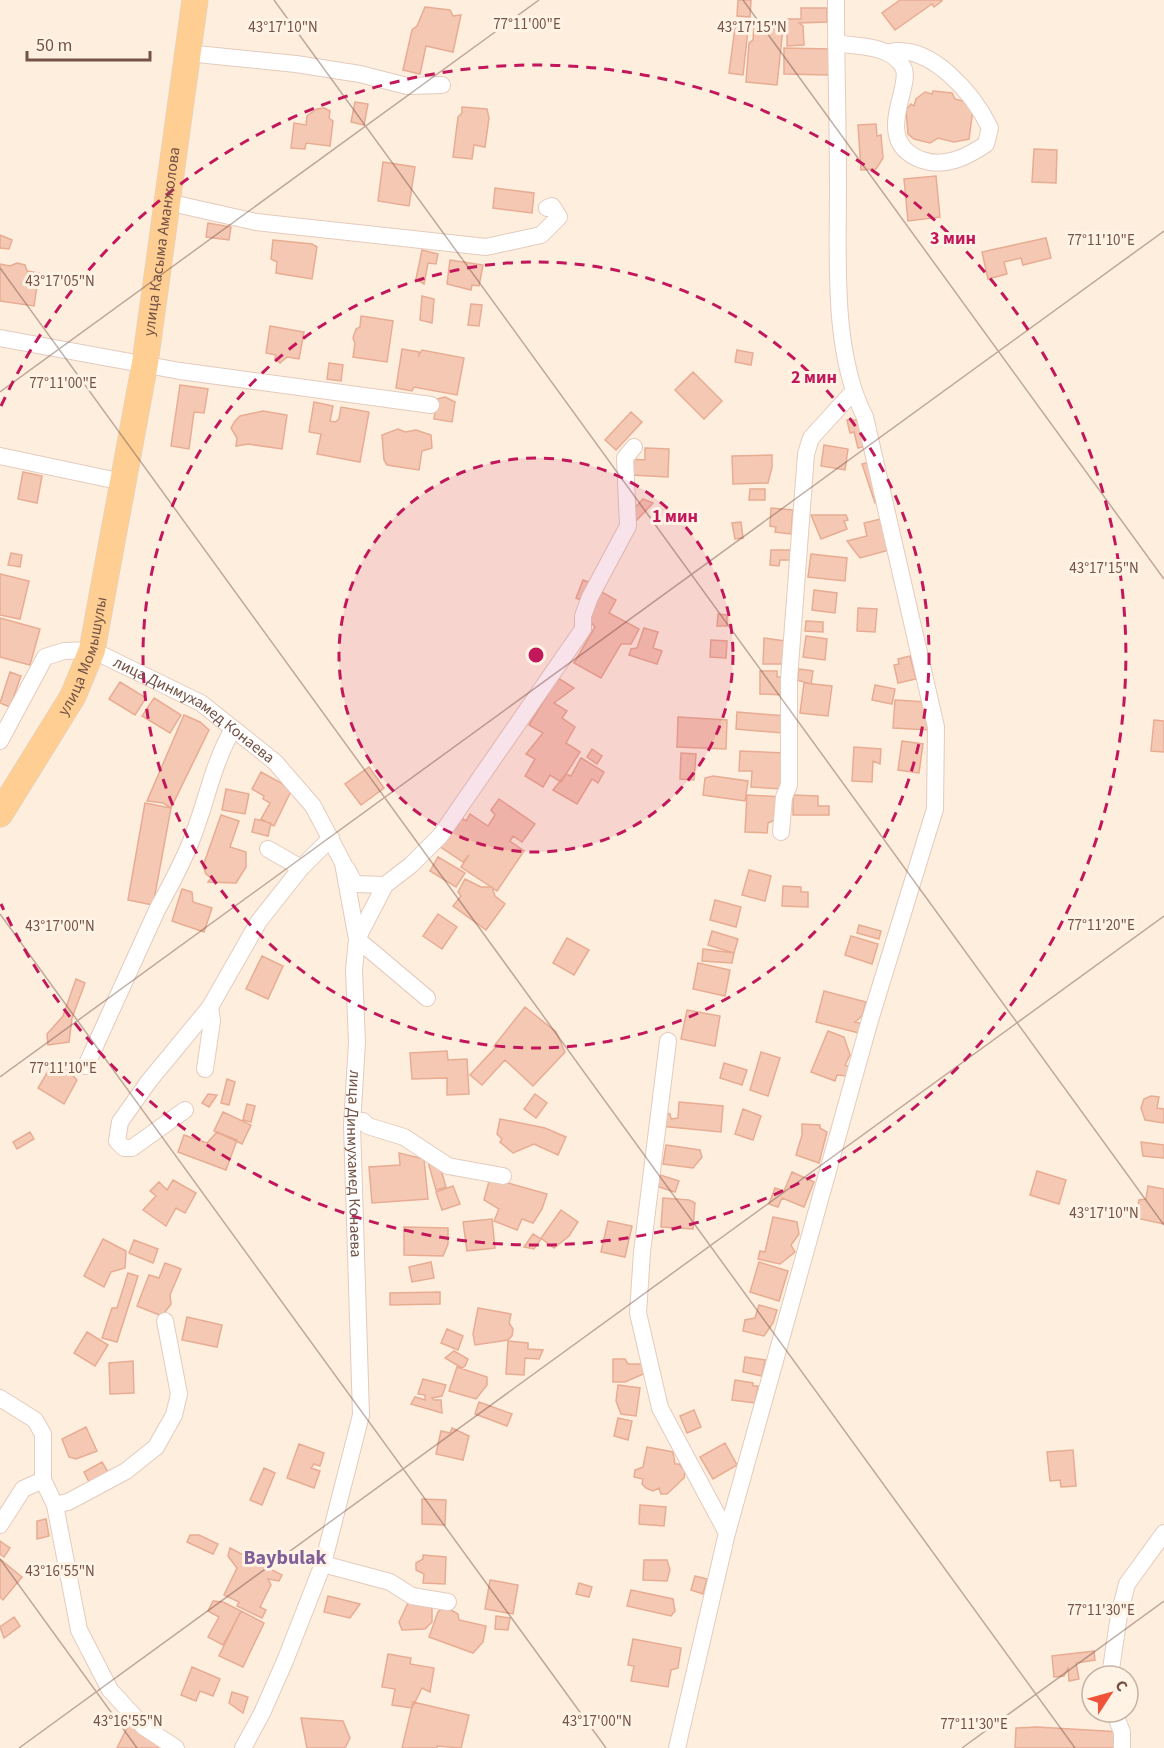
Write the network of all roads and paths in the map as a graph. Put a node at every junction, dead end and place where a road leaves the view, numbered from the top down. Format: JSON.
{"nodes":[{"id":1,"x":195,"y":0,"type":"edge"},
{"id":2,"x":836,"y":0,"type":"edge"},
{"id":3,"x":836,"y":43,"type":"junction"},
{"id":4,"x":890,"y":52,"type":"junction"},
{"id":5,"x":188,"y":53,"type":"junction"},
{"id":6,"x":442,"y":85,"type":"dead end"},
{"id":7,"x":167,"y":202,"type":"junction"},
{"id":8,"x":547,"y":208,"type":"dead end"},
{"id":9,"x":0,"y":338,"type":"edge"},
{"id":10,"x":145,"y":363,"type":"junction"},
{"id":11,"x":852,"y":393,"type":"junction"},
{"id":12,"x":430,"y":405,"type":"dead end"},
{"id":13,"x":634,"y":447,"type":"dead end"},
{"id":14,"x":0,"y":456,"type":"edge"},
{"id":15,"x":123,"y":482,"type":"junction"},
{"id":16,"x":92,"y":650,"type":"junction"},
{"id":17,"x":233,"y":729,"type":"junction"},
{"id":18,"x":0,"y":741,"type":"edge"},
{"id":19,"x":0,"y":814,"type":"edge"},
{"id":20,"x":781,"y":832,"type":"dead end"},
{"id":21,"x":331,"y":838,"type":"junction"},
{"id":22,"x":268,"y":849,"type":"dead end"},
{"id":23,"x":344,"y":863,"type":"junction"},
{"id":24,"x":301,"y":868,"type":"junction"},
{"id":25,"x":385,"y":885,"type":"junction"},
{"id":26,"x":357,"y":939,"type":"junction"},
{"id":27,"x":427,"y":999,"type":"dead end"},
{"id":28,"x":210,"y":1007,"type":"junction"},
{"id":29,"x":668,"y":1041,"type":"dead end"},
{"id":30,"x":86,"y":1066,"type":"dead end"},
{"id":31,"x":205,"y":1069,"type":"dead end"},
{"id":32,"x":185,"y":1110,"type":"dead end"},
{"id":33,"x":352,"y":1125,"type":"junction"},
{"id":34,"x":503,"y":1176,"type":"dead end"},
{"id":35,"x":165,"y":1321,"type":"dead end"},
{"id":36,"x":0,"y":1398,"type":"edge"},
{"id":37,"x":43,"y":1480,"type":"junction"},
{"id":38,"x":55,"y":1505,"type":"junction"},
{"id":39,"x":0,"y":1525,"type":"edge"},
{"id":40,"x":727,"y":1533,"type":"junction"},
{"id":41,"x":1164,"y":1533,"type":"edge"},
{"id":42,"x":323,"y":1564,"type":"junction"},
{"id":43,"x":448,"y":1602,"type":"dead end"},
{"id":44,"x":1112,"y":1664,"type":"edge"},
{"id":45,"x":1119,"y":1724,"type":"edge"},
{"id":46,"x":176,"y":1748,"type":"edge"},
{"id":47,"x":243,"y":1748,"type":"edge"},
{"id":48,"x":677,"y":1748,"type":"edge"},
{"id":49,"x":1122,"y":1748,"type":"edge"}],
"edges":[{"from":1,"to":5,"type":"main road","name":"улица Касыма Аманжолова"},
{"from":2,"to":3,"type":"street"},
{"from":3,"to":4,"type":"street"},
{"from":3,"to":11,"type":"street"},
{"from":4,"to":4,"type":"street"},
{"from":5,"to":6,"type":"street"},
{"from":5,"to":7,"type":"main road","name":"улица Касыма Аманжолова"},
{"from":7,"to":8,"type":"street"},
{"from":7,"to":10,"type":"main road","name":"улица Касыма Аманжолова"},
{"from":9,"to":10,"type":"street"},
{"from":10,"to":12,"type":"street"},
{"from":10,"to":15,"type":"main road","name":"улица Касыма Аманжолова"},
{"from":11,"to":20,"type":"street"},
{"from":11,"to":40,"type":"street"},
{"from":13,"to":25,"type":"street"},
{"from":14,"to":15,"type":"street"},
{"from":15,"to":16,"type":"main road","name":"улица Момышулы"},
{"from":16,"to":17,"type":"street","name":"лица Динмухамед Конаева"},
{"from":16,"to":18,"type":"street"},
{"from":16,"to":19,"type":"main road","name":"улица Момышулы"},
{"from":17,"to":21,"type":"street","name":"лица Динмухамед Конаева"},
{"from":17,"to":30,"type":"street"},
{"from":21,"to":23,"type":"street","name":"лица Динмухамед Конаева"},
{"from":21,"to":24,"type":"street"},
{"from":22,"to":24,"type":"street"},
{"from":23,"to":25,"type":"street"},
{"from":23,"to":26,"type":"street","name":"лица Динмухамед Конаева"},
{"from":24,"to":28,"type":"street"},
{"from":25,"to":26,"type":"street"},
{"from":26,"to":27,"type":"street"},
{"from":26,"to":33,"type":"street","name":"лица Динмухамед Конаева"},
{"from":28,"to":31,"type":"street"},
{"from":28,"to":32,"type":"street"},
{"from":29,"to":40,"type":"street"},
{"from":33,"to":34,"type":"street"},
{"from":33,"to":42,"type":"street","name":"лица Динмухамед Конаева"},
{"from":35,"to":38,"type":"street"},
{"from":36,"to":37,"type":"street"},
{"from":37,"to":38,"type":"street"},
{"from":37,"to":39,"type":"street"},
{"from":38,"to":46,"type":"street"},
{"from":40,"to":48,"type":"street"},
{"from":41,"to":44,"type":"street"},
{"from":42,"to":43,"type":"street"},
{"from":42,"to":47,"type":"street","name":"лица Динмухамед Конаева"},
{"from":45,"to":49,"type":"street"}]}
